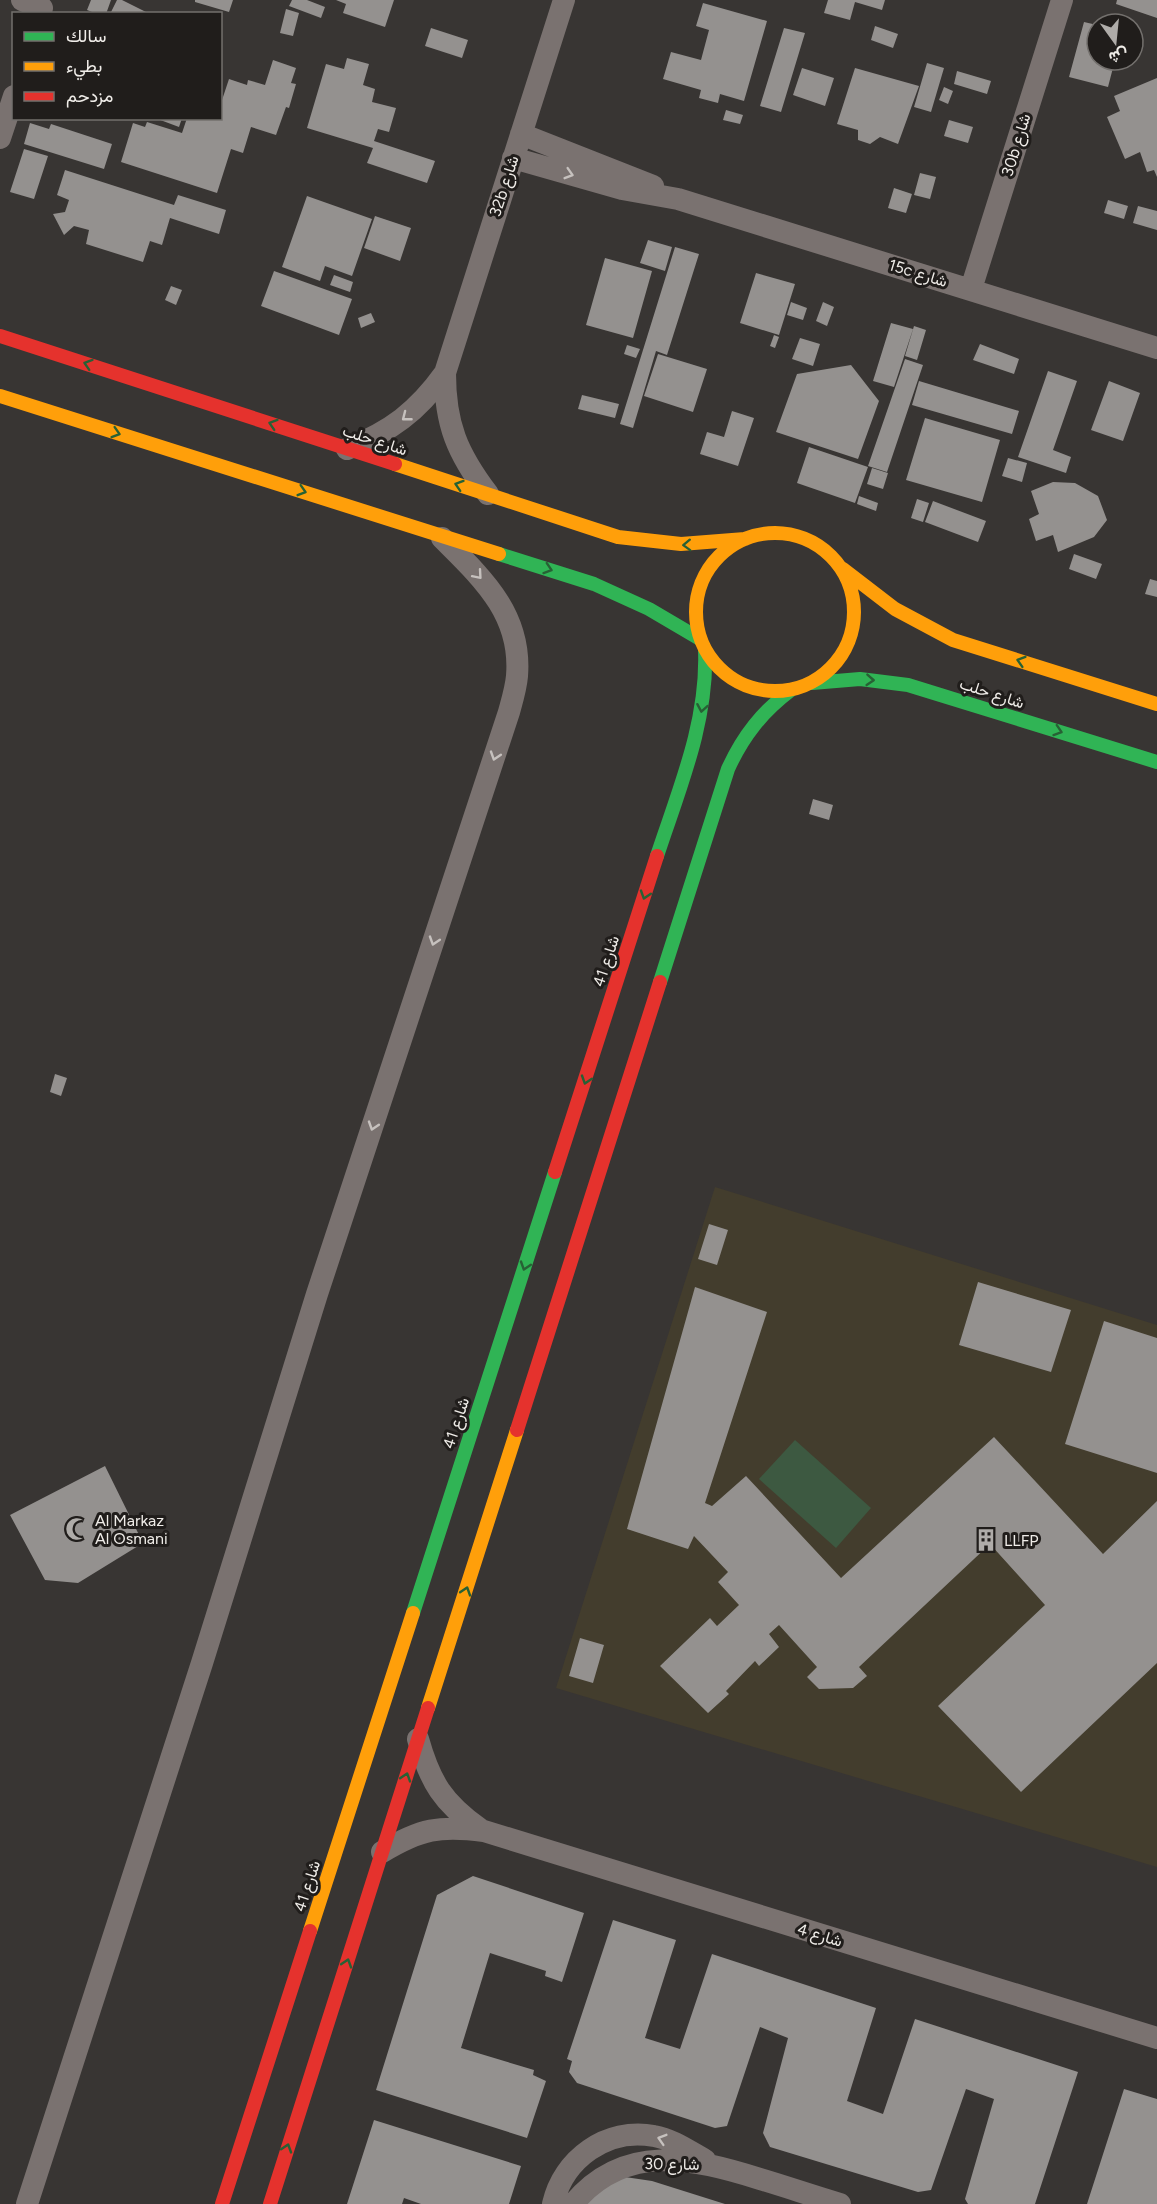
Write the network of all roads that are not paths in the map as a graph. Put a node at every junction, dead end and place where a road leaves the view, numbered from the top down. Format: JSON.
{"nodes":[{"id":1,"x":564,"y":0,"type":"edge"},
{"id":2,"x":1062,"y":0,"type":"edge"},
{"id":3,"x":12,"y":102,"type":"edge"},
{"id":4,"x":521,"y":134,"type":"junction"},
{"id":5,"x":0,"y":138,"type":"edge"},
{"id":6,"x":513,"y":158,"type":"junction"},
{"id":7,"x":678,"y":199,"type":"junction"},
{"id":8,"x":971,"y":289,"type":"junction"},
{"id":9,"x":0,"y":319,"type":"edge"},
{"id":10,"x":7,"y":338,"type":"edge"},
{"id":11,"x":1157,"y":348,"type":"edge"},
{"id":12,"x":445,"y":373,"type":"junction"},
{"id":13,"x":0,"y":396,"type":"edge"},
{"id":14,"x":347,"y":448,"type":"junction"},
{"id":15,"x":488,"y":494,"type":"junction"},
{"id":16,"x":437,"y":533,"type":"junction"},
{"id":17,"x":745,"y":538,"type":"junction"},
{"id":18,"x":843,"y":569,"type":"junction"},
{"id":19,"x":702,"y":645,"type":"junction"},
{"id":20,"x":812,"y":683,"type":"junction"},
{"id":21,"x":791,"y":690,"type":"junction"},
{"id":22,"x":1157,"y":704,"type":"edge"},
{"id":23,"x":1157,"y":762,"type":"edge"},
{"id":24,"x":418,"y":1739,"type":"junction"},
{"id":25,"x":484,"y":1832,"type":"junction"},
{"id":26,"x":382,"y":1852,"type":"junction"},
{"id":27,"x":1157,"y":2038,"type":"edge"},
{"id":28,"x":714,"y":2165,"type":"junction"},
{"id":29,"x":27,"y":2204,"type":"edge"},
{"id":30,"x":222,"y":2204,"type":"edge"},
{"id":31,"x":270,"y":2204,"type":"edge"},
{"id":32,"x":553,"y":2204,"type":"edge"},
{"id":33,"x":573,"y":2204,"type":"edge"},
{"id":34,"x":840,"y":2204,"type":"edge"}],
"edges":[{"from":1,"to":4,"type":"street","name":"32b شارع"},
{"from":2,"to":8,"type":"street","name":"30b شارع"},
{"from":3,"to":5,"type":"street"},
{"from":4,"to":6,"type":"street","name":"32b شارع"},
{"from":4,"to":7,"type":"street","name":"15c شارع"},
{"from":6,"to":7,"type":"street","name":"15c شارع","one_way":true},
{"from":6,"to":12,"type":"street","name":"32b شارع"},
{"from":7,"to":8,"type":"street","name":"15c شارع"},
{"from":8,"to":11,"type":"street","name":"15c شارع"},
{"from":9,"to":10,"type":"street"},
{"from":14,"to":10,"type":"street","name":"شارع حلب","one_way":true},
{"from":12,"to":14,"type":"street","name":"32b شارع","one_way":true},
{"from":12,"to":15,"type":"street","name":"32b شارع"},
{"from":13,"to":16,"type":"street","one_way":true},
{"from":15,"to":14,"type":"street","name":"شارع حلب","one_way":true},
{"from":17,"to":15,"type":"street","name":"شارع حلب","one_way":true},
{"from":16,"to":19,"type":"street","one_way":true},
{"from":16,"to":29,"type":"street","one_way":true},
{"from":17,"to":18,"type":"street"},
{"from":17,"to":19,"type":"street"},
{"from":18,"to":20,"type":"street"},
{"from":22,"to":18,"type":"street","one_way":true},
{"from":19,"to":21,"type":"street"},
{"from":19,"to":30,"type":"street","name":"شارع 41","one_way":true},
{"from":20,"to":21,"type":"street"},
{"from":20,"to":23,"type":"street","name":"شارع حلب","one_way":true},
{"from":24,"to":21,"type":"street","one_way":true},
{"from":24,"to":25,"type":"street","name":"شارع 4"},
{"from":26,"to":24,"type":"street","one_way":true},
{"from":25,"to":26,"type":"street","name":"شارع 4"},
{"from":25,"to":27,"type":"street","name":"شارع 4"},
{"from":31,"to":26,"type":"street","one_way":true},
{"from":28,"to":32,"type":"street","name":"شارع 30","one_way":true},
{"from":28,"to":33,"type":"street","name":"شارع 30"},
{"from":28,"to":34,"type":"street","name":"شارع 30"}]}
